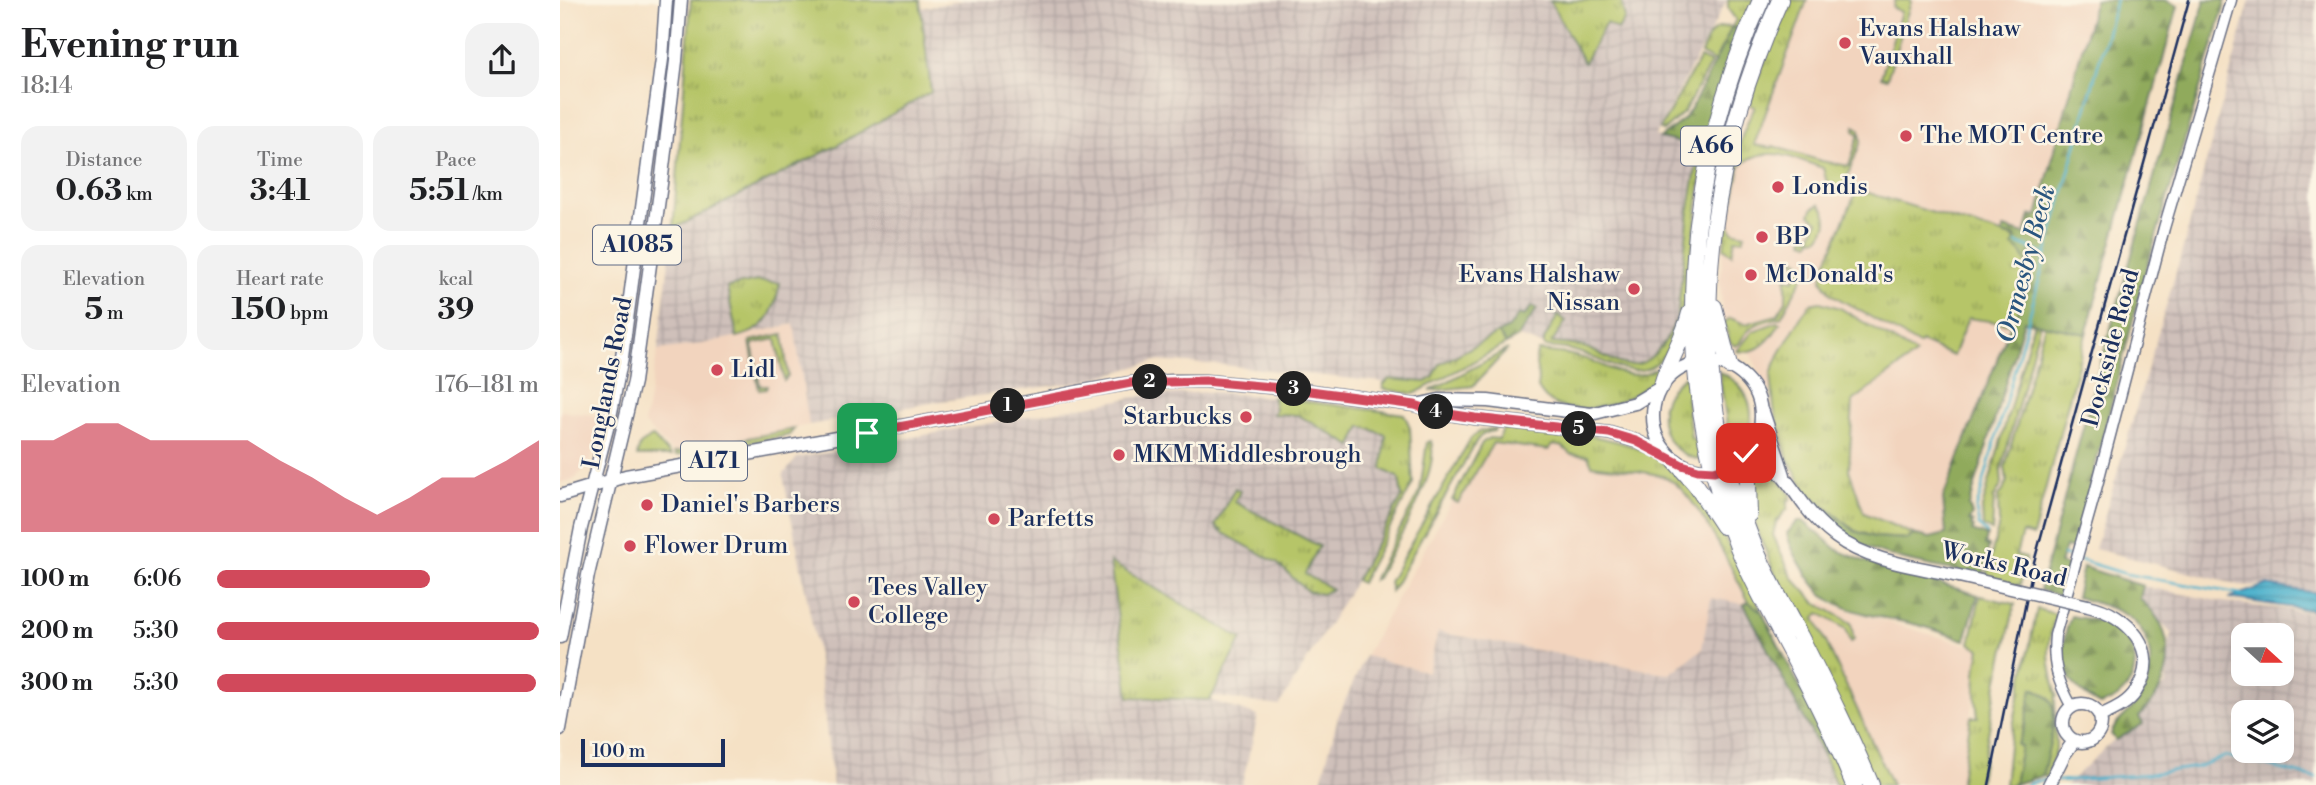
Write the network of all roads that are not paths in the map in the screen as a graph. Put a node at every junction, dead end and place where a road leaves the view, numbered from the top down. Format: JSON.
{"nodes":[{"id":1,"x":666,"y":0,"type":"edge"},
{"id":2,"x":681,"y":0,"type":"edge"},
{"id":3,"x":1761,"y":0,"type":"edge"},
{"id":4,"x":1780,"y":0,"type":"edge"},
{"id":5,"x":2231,"y":0,"type":"edge"},
{"id":6,"x":1701,"y":295,"type":"junction"},
{"id":7,"x":1704,"y":362,"type":"junction"},
{"id":8,"x":1730,"y":367,"type":"junction"},
{"id":9,"x":1661,"y":387,"type":"junction"},
{"id":10,"x":1759,"y":402,"type":"junction"},
{"id":11,"x":1415,"y":405,"type":"junction"},
{"id":12,"x":1747,"y":453,"type":"junction"},
{"id":13,"x":1673,"y":459,"type":"junction"},
{"id":14,"x":1720,"y":469,"type":"junction"},
{"id":15,"x":1784,"y":475,"type":"junction"},
{"id":16,"x":610,"y":482,"type":"junction"},
{"id":17,"x":591,"y":488,"type":"junction"},
{"id":18,"x":560,"y":496,"type":"edge"},
{"id":19,"x":1738,"y":549,"type":"junction"},
{"id":20,"x":1755,"y":549,"type":"junction"},
{"id":21,"x":560,"y":637,"type":"edge"},
{"id":22,"x":2072,"y":707,"type":"junction"},
{"id":23,"x":2100,"y":716,"type":"junction"},
{"id":24,"x":560,"y":730,"type":"edge"},
{"id":25,"x":2074,"y":741,"type":"junction"},
{"id":26,"x":2051,"y":780,"type":"edge"},
{"id":27,"x":1854,"y":785,"type":"edge"},
{"id":28,"x":1871,"y":785,"type":"edge"}],
"edges":[{"from":1,"to":17,"type":"main road","name":"Longlands Road","number":"A1085"},
{"from":2,"to":16,"type":"main road","name":"Longlands Road","number":"A1085"},
{"from":3,"to":6,"type":"highway","number":"A66"},
{"from":4,"to":6,"type":"highway","number":"A66"},
{"from":5,"to":22,"type":"street","name":"Dockside Road"},
{"from":6,"to":7,"type":"highway","number":"A66"},
{"from":6,"to":8,"type":"highway","number":"A66"},
{"from":6,"to":9,"type":"highway","number":"A66"},
{"from":7,"to":8,"type":"main road"},
{"from":7,"to":9,"type":"main road"},
{"from":7,"to":14,"type":"highway","number":"A66"},
{"from":8,"to":10,"type":"main road","name":"Works Road"},
{"from":9,"to":11,"type":"main road","number":"A171"},
{"from":9,"to":13,"type":"main road"},
{"from":10,"to":12,"type":"main road"},
{"from":10,"to":15,"type":"main road","name":"Works Road"},
{"from":11,"to":13,"type":"main road","number":"A171"},
{"from":11,"to":16,"type":"main road","number":"A171"},
{"from":12,"to":14,"type":"main road"},
{"from":12,"to":15,"type":"main road","name":"Works Road"},
{"from":12,"to":20,"type":"highway","number":"A66"},
{"from":13,"to":14,"type":"main road"},
{"from":13,"to":19,"type":"highway","number":"A66"},
{"from":14,"to":19,"type":"highway","number":"A66"},
{"from":14,"to":20,"type":"highway","number":"A66"},
{"from":15,"to":23,"type":"main road","name":"Works Road","bridge":true},
{"from":16,"to":17,"type":"main road","number":"A171"},
{"from":16,"to":24,"type":"main road","name":"Longlands Road","number":"A1085"},
{"from":17,"to":18,"type":"main road","number":"A171"},
{"from":17,"to":21,"type":"main road","name":"Longlands Road","number":"A1085"},
{"from":19,"to":27,"type":"highway","number":"A66"},
{"from":20,"to":28,"type":"highway","number":"A66"},
{"from":22,"to":23,"type":"main road"},
{"from":22,"to":25,"type":"main road"},
{"from":23,"to":25,"type":"main road"},
{"from":25,"to":26,"type":"main road"}]}
